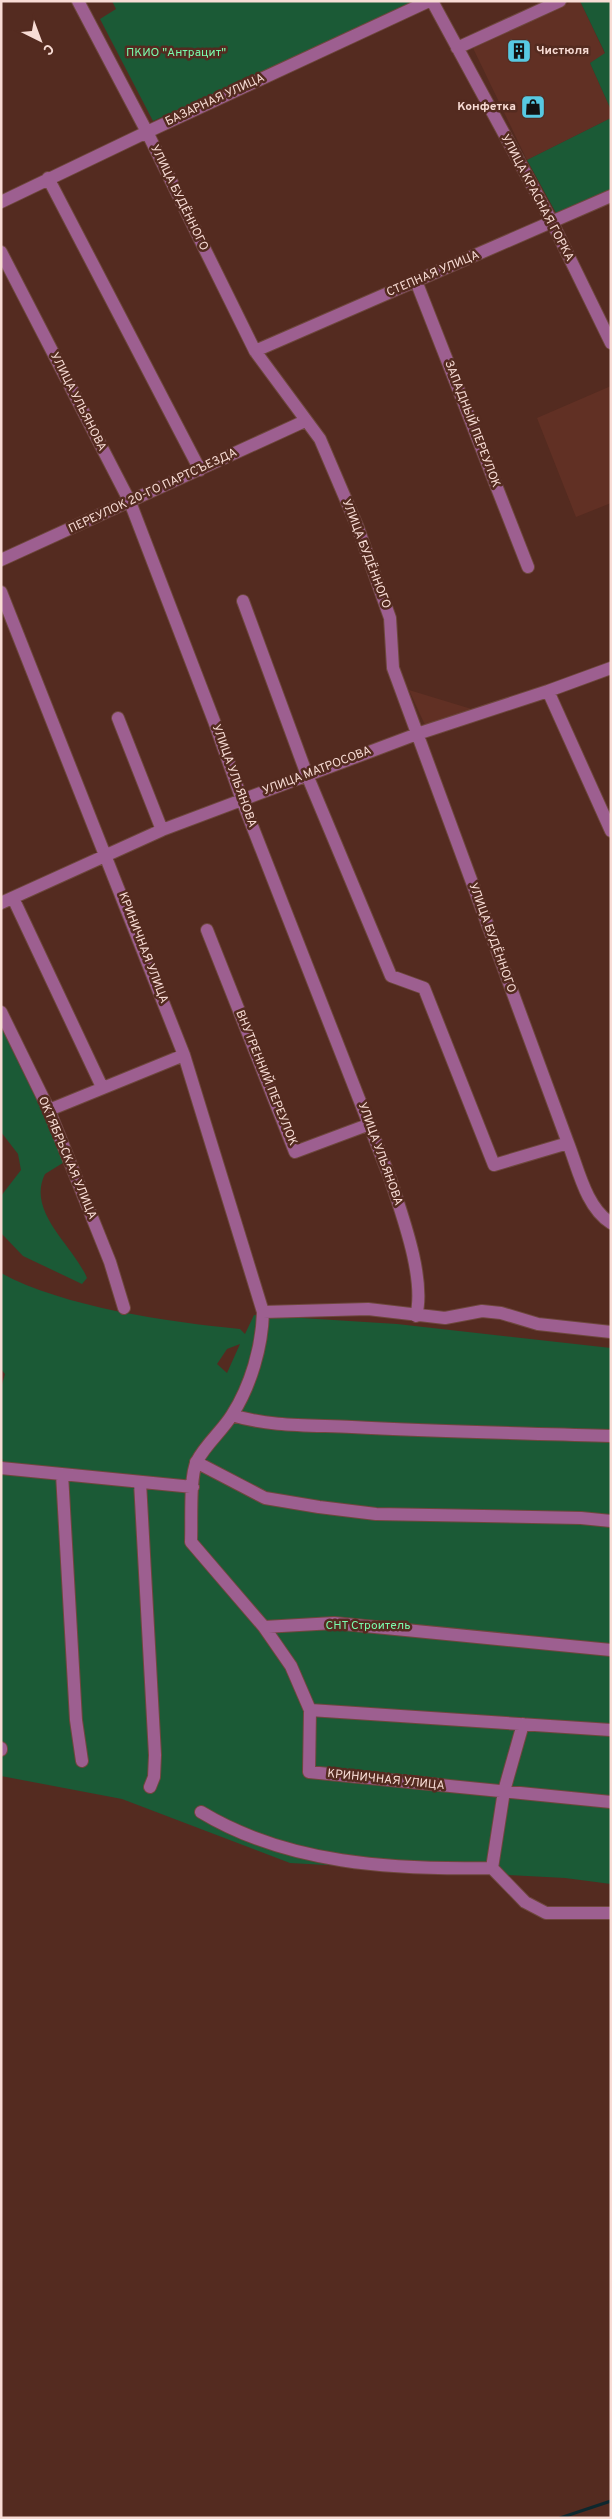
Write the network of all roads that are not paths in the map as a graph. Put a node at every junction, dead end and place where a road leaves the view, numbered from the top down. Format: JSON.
{"nodes":[{"id":1,"x":78,"y":1,"type":"edge"},
{"id":2,"x":431,"y":1,"type":"edge"},
{"id":3,"x":560,"y":1,"type":"edge"},
{"id":4,"x":458,"y":48,"type":"junction"},
{"id":5,"x":146,"y":132,"type":"junction"},
{"id":6,"x":48,"y":178,"type":"junction"},
{"id":7,"x":611,"y":196,"type":"edge"},
{"id":8,"x":1,"y":202,"type":"edge"},
{"id":9,"x":552,"y":222,"type":"junction"},
{"id":10,"x":1,"y":252,"type":"edge"},
{"id":11,"x":416,"y":281,"type":"junction"},
{"id":12,"x":611,"y":343,"type":"edge"},
{"id":13,"x":255,"y":351,"type":"junction"},
{"id":14,"x":305,"y":421,"type":"junction"},
{"id":15,"x":200,"y":470,"type":"junction"},
{"id":16,"x":130,"y":502,"type":"junction"},
{"id":17,"x":1,"y":560,"type":"edge"},
{"id":18,"x":528,"y":567,"type":"dead end"},
{"id":19,"x":1,"y":592,"type":"edge"},
{"id":20,"x":243,"y":601,"type":"dead end"},
{"id":21,"x":611,"y":668,"type":"edge"},
{"id":22,"x":548,"y":691,"type":"junction"},
{"id":23,"x":118,"y":718,"type":"dead end"},
{"id":24,"x":416,"y":734,"type":"junction"},
{"id":25,"x":307,"y":775,"type":"junction"},
{"id":26,"x":242,"y":800,"type":"junction"},
{"id":27,"x":162,"y":830,"type":"junction"},
{"id":28,"x":611,"y":831,"type":"edge"},
{"id":29,"x":107,"y":856,"type":"junction"},
{"id":30,"x":14,"y":898,"type":"junction"},
{"id":31,"x":1,"y":903,"type":"edge"},
{"id":32,"x":207,"y":930,"type":"dead end"},
{"id":33,"x":1,"y":1012,"type":"edge"},
{"id":34,"x":184,"y":1055,"type":"junction"},
{"id":35,"x":102,"y":1087,"type":"junction"},
{"id":36,"x":49,"y":1110,"type":"junction"},
{"id":37,"x":370,"y":1124,"type":"junction"},
{"id":38,"x":568,"y":1143,"type":"junction"},
{"id":39,"x":611,"y":1223,"type":"edge"},
{"id":40,"x":124,"y":1308,"type":"dead end"},
{"id":41,"x":263,"y":1312,"type":"junction"},
{"id":42,"x":416,"y":1316,"type":"junction"},
{"id":43,"x":611,"y":1332,"type":"edge"},
{"id":44,"x":232,"y":1414,"type":"junction"},
{"id":45,"x":611,"y":1436,"type":"edge"},
{"id":46,"x":196,"y":1462,"type":"junction"},
{"id":47,"x":1,"y":1468,"type":"edge"},
{"id":48,"x":62,"y":1474,"type":"junction"},
{"id":49,"x":140,"y":1482,"type":"junction"},
{"id":50,"x":193,"y":1487,"type":"junction"},
{"id":51,"x":611,"y":1521,"type":"edge"},
{"id":52,"x":264,"y":1627,"type":"junction"},
{"id":53,"x":611,"y":1650,"type":"edge"},
{"id":54,"x":310,"y":1710,"type":"junction"},
{"id":55,"x":523,"y":1724,"type":"junction"},
{"id":56,"x":611,"y":1730,"type":"edge"},
{"id":57,"x":82,"y":1761,"type":"dead end"},
{"id":58,"x":150,"y":1787,"type":"dead end"},
{"id":59,"x":504,"y":1792,"type":"junction"},
{"id":60,"x":611,"y":1802,"type":"edge"},
{"id":61,"x":201,"y":1812,"type":"dead end"},
{"id":62,"x":492,"y":1868,"type":"junction"},
{"id":63,"x":611,"y":1913,"type":"edge"}],
"edges":[{"from":1,"to":5,"type":"street","name":"УЛИЦА БУДЁННОГО"},
{"from":2,"to":4,"type":"street","name":"УЛИЦА КРАСНАЯ ГОРКА"},
{"from":2,"to":5,"type":"street","name":"БАЗАРНАЯ УЛИЦА"},
{"from":3,"to":4,"type":"street"},
{"from":4,"to":9,"type":"street","name":"УЛИЦА КРАСНАЯ ГОРКА"},
{"from":5,"to":6,"type":"street","name":"БАЗАРНАЯ УЛИЦА"},
{"from":5,"to":13,"type":"street","name":"УЛИЦА БУДЁННОГО"},
{"from":6,"to":8,"type":"street","name":"БАЗАРНАЯ УЛИЦА"},
{"from":6,"to":15,"type":"street"},
{"from":7,"to":9,"type":"street","name":"СТЕПНАЯ УЛИЦА"},
{"from":9,"to":11,"type":"street","name":"СТЕПНАЯ УЛИЦА"},
{"from":9,"to":12,"type":"street","name":"УЛИЦА КРАСНАЯ ГОРКА"},
{"from":10,"to":16,"type":"street","name":"УЛИЦА УЛЬЯНОВА"},
{"from":11,"to":13,"type":"street","name":"СТЕПНАЯ УЛИЦА"},
{"from":11,"to":18,"type":"street","name":"ЗАПАДНЫЙ ПЕРЕУЛОК"},
{"from":13,"to":14,"type":"street","name":"УЛИЦА БУДЁННОГО"},
{"from":14,"to":15,"type":"street","name":"ПЕРЕУЛОК 20-ГО ПАРТСЪЕЗДА"},
{"from":14,"to":24,"type":"street","name":"УЛИЦА БУДЁННОГО"},
{"from":15,"to":16,"type":"street","name":"ПЕРЕУЛОК 20-ГО ПАРТСЪЕЗДА"},
{"from":16,"to":17,"type":"street","name":"ПЕРЕУЛОК 20-ГО ПАРТСЪЕЗДА"},
{"from":16,"to":26,"type":"street","name":"УЛИЦА УЛЬЯНОВА"},
{"from":19,"to":29,"type":"street","name":"КРИНИЧНАЯ УЛИЦА"},
{"from":20,"to":25,"type":"street"},
{"from":21,"to":22,"type":"street","name":"УЛИЦА МАТРОСОВА"},
{"from":22,"to":24,"type":"street","name":"УЛИЦА МАТРОСОВА"},
{"from":22,"to":28,"type":"street"},
{"from":23,"to":27,"type":"street"},
{"from":24,"to":25,"type":"street","name":"УЛИЦА МАТРОСОВА"},
{"from":24,"to":38,"type":"street","name":"УЛИЦА БУДЁННОГО"},
{"from":25,"to":26,"type":"street","name":"УЛИЦА МАТРОСОВА"},
{"from":25,"to":38,"type":"street"},
{"from":26,"to":27,"type":"street","name":"УЛИЦА МАТРОСОВА"},
{"from":26,"to":37,"type":"street","name":"УЛИЦА УЛЬЯНОВА"},
{"from":27,"to":29,"type":"street","name":"УЛИЦА МАТРОСОВА"},
{"from":29,"to":30,"type":"street","name":"УЛИЦА МАТРОСОВА"},
{"from":29,"to":34,"type":"street","name":"КРИНИЧНАЯ УЛИЦА"},
{"from":30,"to":31,"type":"street","name":"УЛИЦА МАТРОСОВА"},
{"from":30,"to":35,"type":"street"},
{"from":32,"to":37,"type":"street","name":"ВНУТРЕННИЙ ПЕРЕУЛОК"},
{"from":33,"to":36,"type":"street","name":"ОКТЯБРЬСКАЯ УЛИЦА"},
{"from":34,"to":35,"type":"street"},
{"from":34,"to":41,"type":"street","name":"КРИНИЧНАЯ УЛИЦА"},
{"from":35,"to":36,"type":"street"},
{"from":36,"to":40,"type":"street","name":"ОКТЯБРЬСКАЯ УЛИЦА"},
{"from":37,"to":42,"type":"street","name":"УЛИЦА УЛЬЯНОВА"},
{"from":38,"to":39,"type":"street","name":"УЛИЦА БУДЁННОГО"},
{"from":41,"to":42,"type":"street"},
{"from":41,"to":44,"type":"street"},
{"from":42,"to":43,"type":"street"},
{"from":44,"to":45,"type":"street"},
{"from":44,"to":46,"type":"street"},
{"from":46,"to":50,"type":"street"},
{"from":46,"to":51,"type":"street"},
{"from":47,"to":48,"type":"street"},
{"from":48,"to":49,"type":"street"},
{"from":48,"to":57,"type":"street"},
{"from":49,"to":50,"type":"street"},
{"from":49,"to":58,"type":"street"},
{"from":50,"to":52,"type":"street","name":"КРИНИЧНАЯ УЛИЦА"},
{"from":52,"to":53,"type":"street"},
{"from":52,"to":54,"type":"street","name":"КРИНИЧНАЯ УЛИЦА"},
{"from":54,"to":55,"type":"street"},
{"from":54,"to":59,"type":"street","name":"КРИНИЧНАЯ УЛИЦА"},
{"from":55,"to":56,"type":"street"},
{"from":55,"to":59,"type":"street"},
{"from":59,"to":60,"type":"street","name":"КРИНИЧНАЯ УЛИЦА"},
{"from":59,"to":62,"type":"street"},
{"from":61,"to":62,"type":"street"},
{"from":62,"to":63,"type":"street"}]}
